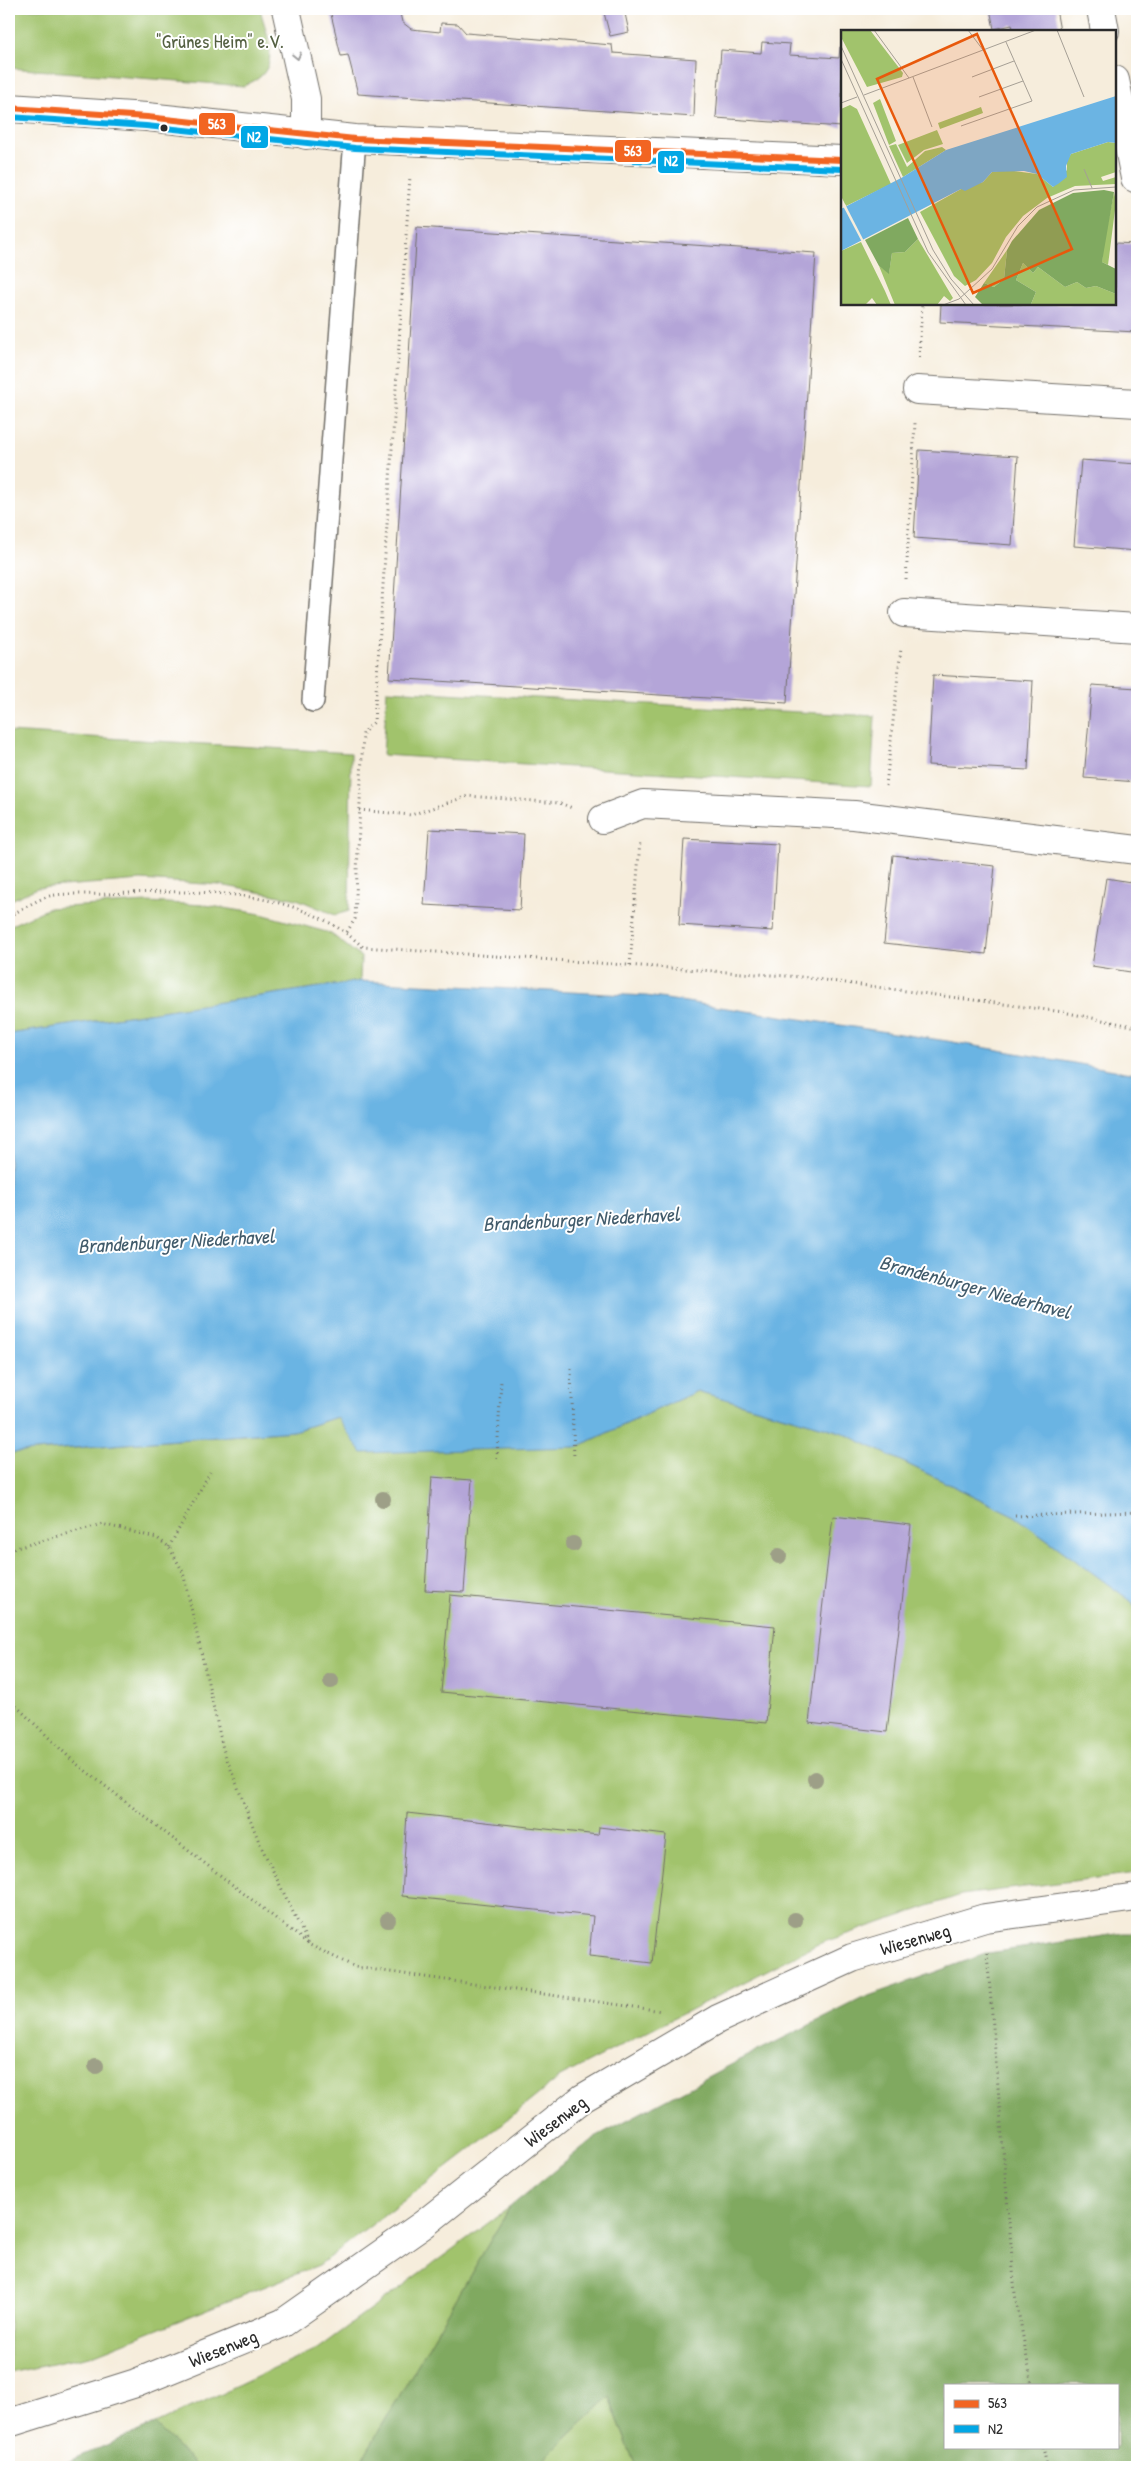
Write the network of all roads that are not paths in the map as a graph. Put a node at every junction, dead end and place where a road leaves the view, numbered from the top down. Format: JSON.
{"nodes":[{"id":1,"x":286,"y":9,"type":"edge"},
{"id":2,"x":1101,"y":9,"type":"edge"},
{"id":3,"x":1105,"y":30,"type":"edge"},
{"id":4,"x":1116,"y":87,"type":"edge"},
{"id":5,"x":9,"y":108,"type":"edge"},
{"id":6,"x":306,"y":135,"type":"junction"},
{"id":7,"x":355,"y":139,"type":"junction"},
{"id":8,"x":841,"y":160,"type":"edge"},
{"id":9,"x":1129,"y":177,"type":"edge"},
{"id":10,"x":917,"y":390,"type":"road end"},
{"id":11,"x":1137,"y":403,"type":"edge"},
{"id":12,"x":904,"y":613,"type":"road end"},
{"id":13,"x":1137,"y":628,"type":"edge"},
{"id":14,"x":313,"y":701,"type":"dead end"},
{"id":15,"x":603,"y":819,"type":"road end"},
{"id":16,"x":1137,"y":850,"type":"edge"},
{"id":17,"x":1137,"y":1897,"type":"edge"},
{"id":18,"x":9,"y":2423,"type":"edge"}],
"edges":[{"from":1,"to":6,"type":"street","one_way":true},
{"from":2,"to":3,"type":"street"},
{"from":4,"to":9,"type":"street"},
{"from":5,"to":6,"type":"street"},
{"from":6,"to":7,"type":"street"},
{"from":7,"to":8,"type":"street"},
{"from":7,"to":14,"type":"lane"},
{"from":10,"to":11,"type":"street"},
{"from":12,"to":13,"type":"street"},
{"from":15,"to":16,"type":"street"},
{"from":17,"to":18,"type":"street","name":"Wiesenweg"}]}
